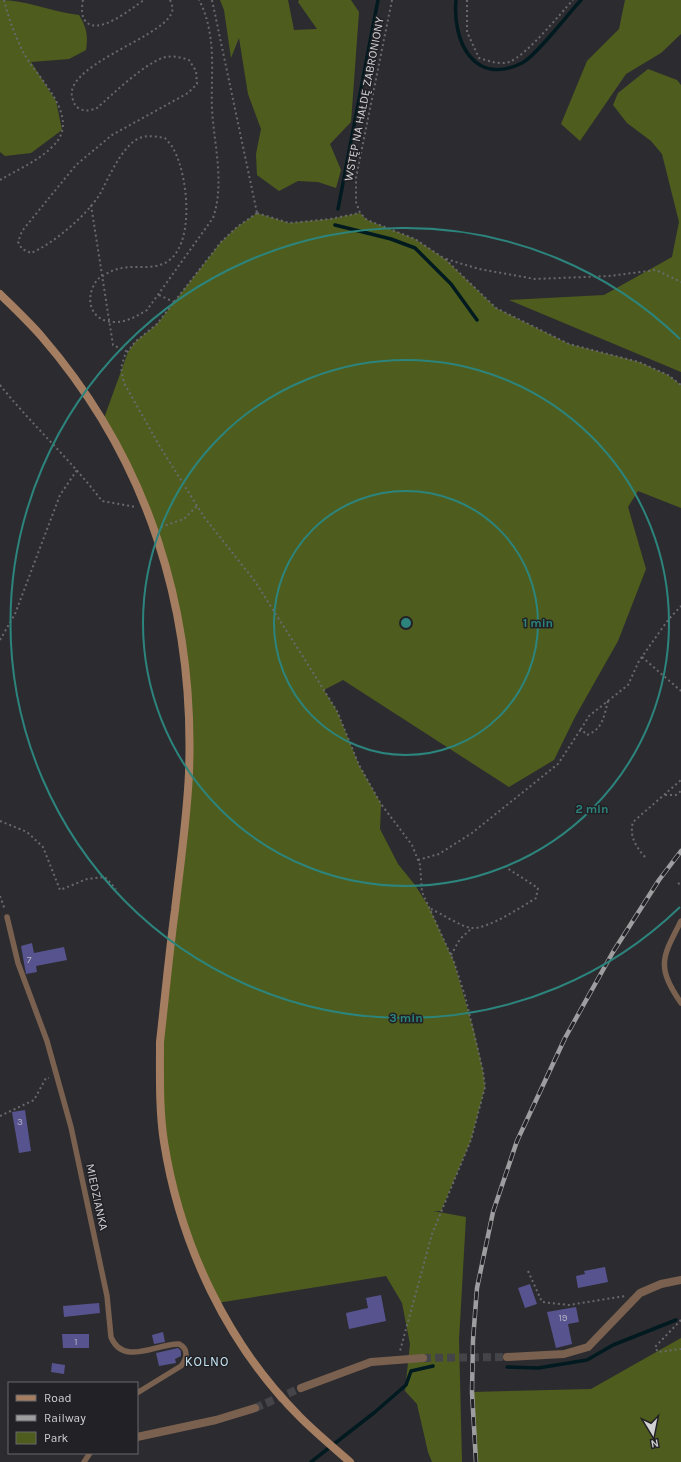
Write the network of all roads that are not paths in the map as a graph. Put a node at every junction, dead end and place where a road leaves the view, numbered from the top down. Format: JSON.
{"nodes":[{"id":1,"x":0,"y":294,"type":"edge"},
{"id":2,"x":7,"y":917,"type":"road end"},
{"id":3,"x":681,"y":921,"type":"edge"},
{"id":4,"x":681,"y":1003,"type":"edge"},
{"id":5,"x":681,"y":1280,"type":"edge"},
{"id":6,"x":507,"y":1357,"type":"tunnel mouth"},
{"id":7,"x":423,"y":1358,"type":"tunnel mouth"},
{"id":8,"x":301,"y":1388,"type":"tunnel mouth"},
{"id":9,"x":138,"y":1392,"type":"edge"},
{"id":10,"x":255,"y":1408,"type":"tunnel mouth"},
{"id":11,"x":138,"y":1437,"type":"edge"},
{"id":12,"x":350,"y":1462,"type":"edge"}],
"edges":[{"from":1,"to":12,"type":"main road"},
{"from":2,"to":9,"type":"lane","name":"MIEDZIANKA"},
{"from":3,"to":4,"type":"lane"},
{"from":5,"to":6,"type":"street"},
{"from":7,"to":8,"type":"street"},
{"from":10,"to":11,"type":"street"}]}
